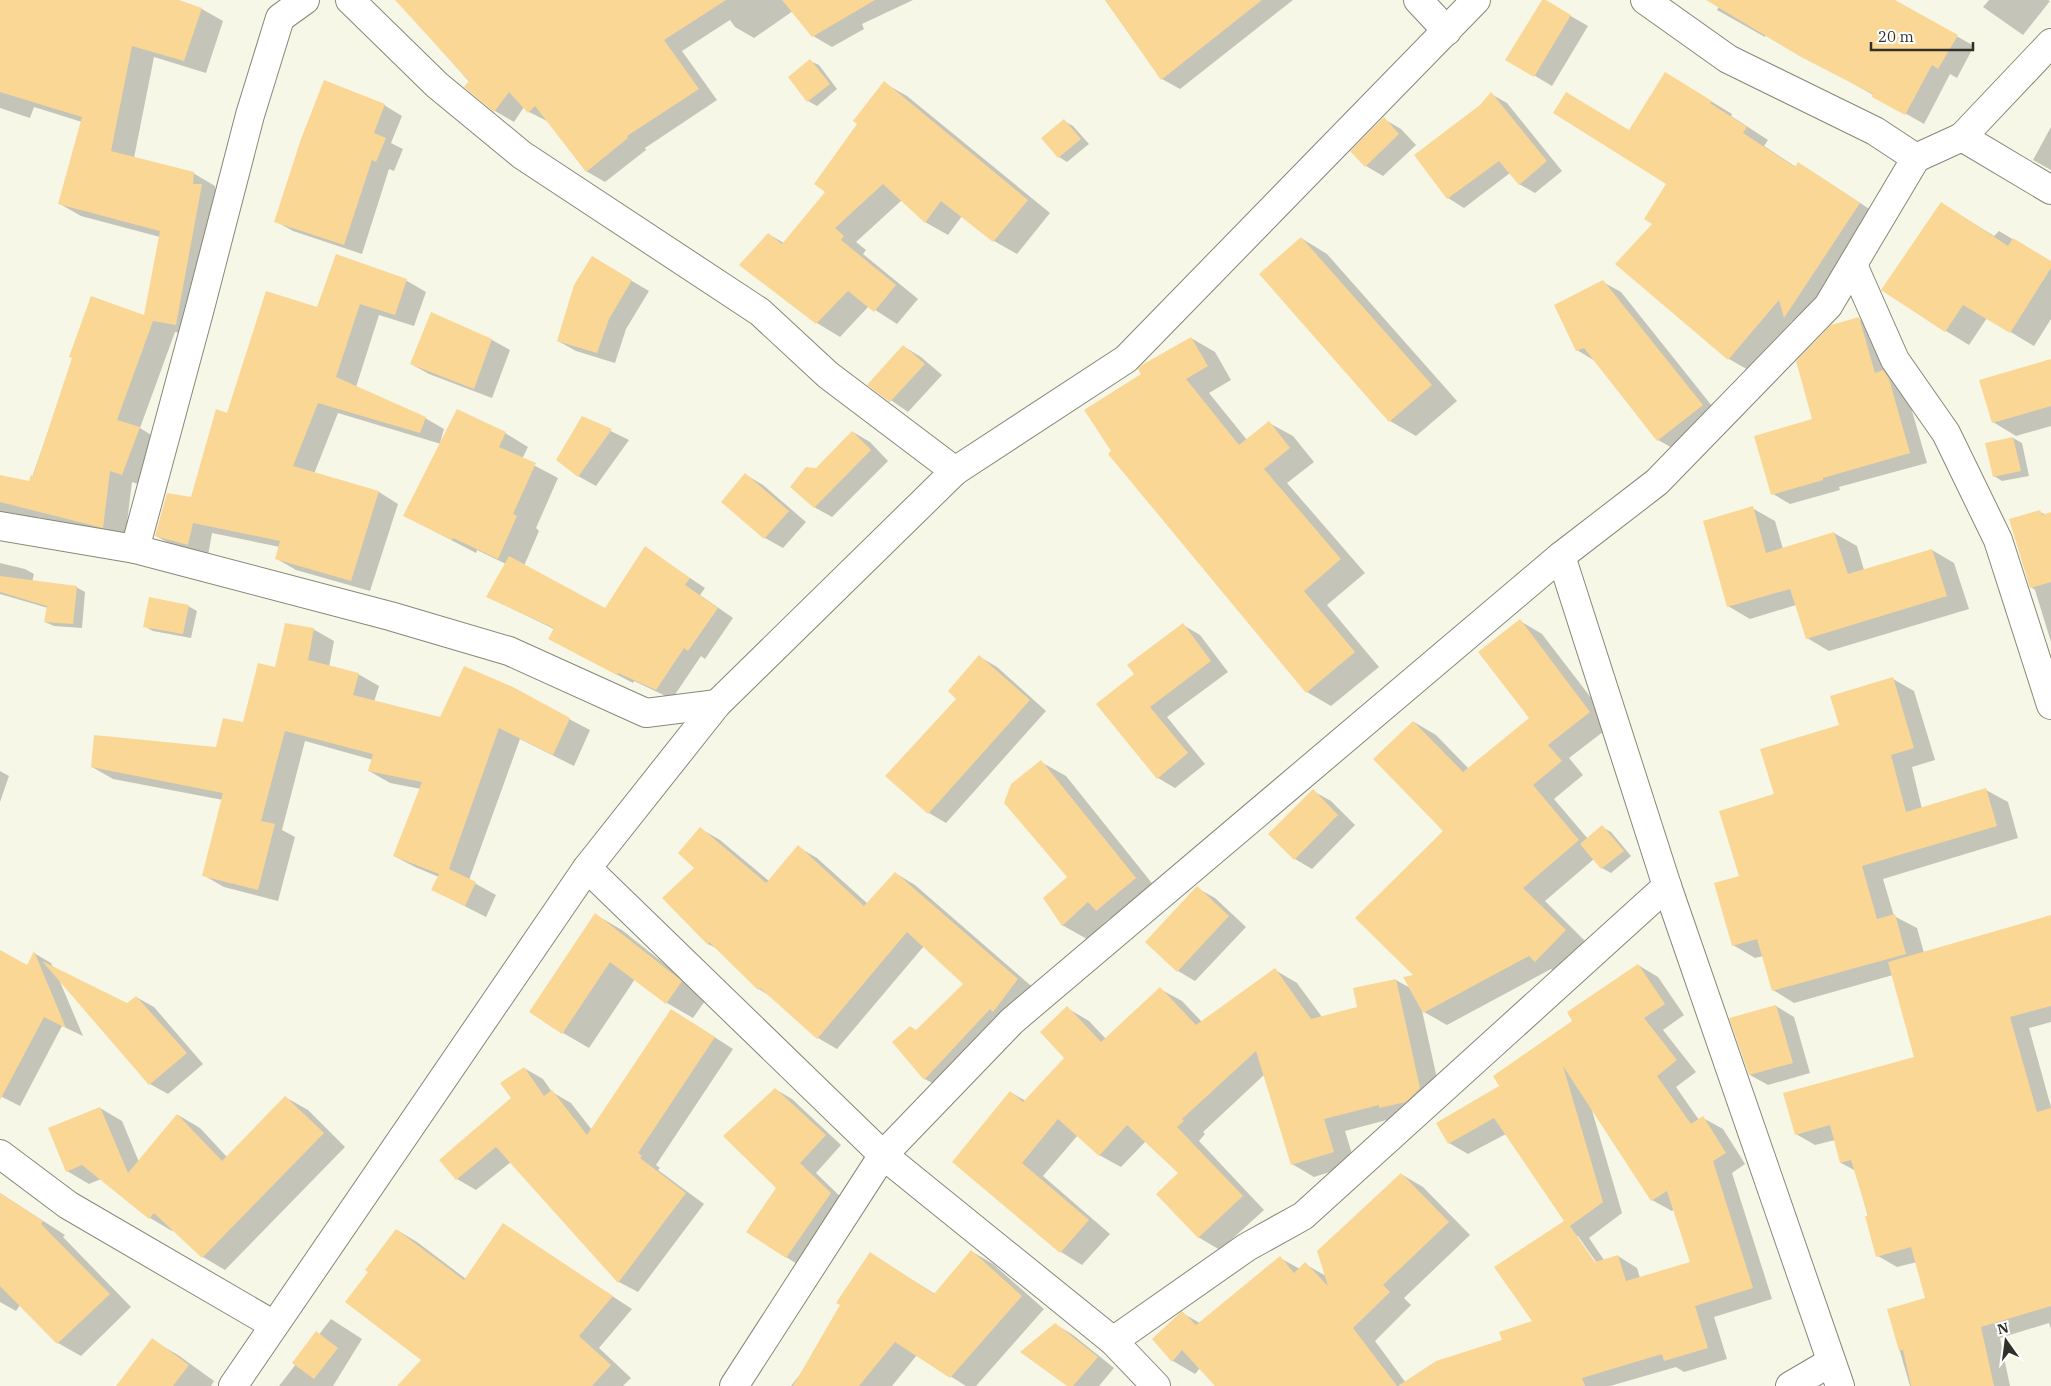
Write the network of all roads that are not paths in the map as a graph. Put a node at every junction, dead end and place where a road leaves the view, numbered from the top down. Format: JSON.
{"nodes":[{"id":1,"x":306,"y":0,"type":"edge"},
{"id":2,"x":350,"y":0,"type":"edge"},
{"id":3,"x":1418,"y":0,"type":"edge"},
{"id":4,"x":1476,"y":0,"type":"edge"},
{"id":5,"x":1645,"y":0,"type":"edge"},
{"id":6,"x":1447,"y":31,"type":"junction"},
{"id":7,"x":2051,"y":43,"type":"edge"},
{"id":8,"x":1962,"y":136,"type":"junction"},
{"id":9,"x":1916,"y":158,"type":"junction"},
{"id":10,"x":2051,"y":190,"type":"edge"},
{"id":11,"x":1853,"y":265,"type":"junction"},
{"id":12,"x":955,"y":471,"type":"junction"},
{"id":13,"x":0,"y":526,"type":"edge"},
{"id":14,"x":134,"y":549,"type":"junction"},
{"id":15,"x":1561,"y":556,"type":"junction"},
{"id":16,"x":717,"y":704,"type":"junction"},
{"id":17,"x":2051,"y":704,"type":"edge"},
{"id":18,"x":587,"y":868,"type":"junction"},
{"id":19,"x":1667,"y":886,"type":"junction"},
{"id":20,"x":0,"y":1154,"type":"edge"},
{"id":21,"x":882,"y":1155,"type":"junction"},
{"id":22,"x":274,"y":1325,"type":"junction"},
{"id":23,"x":1113,"y":1341,"type":"junction"},
{"id":24,"x":1835,"y":1374,"type":"edge"},
{"id":25,"x":233,"y":1386,"type":"edge"},
{"id":26,"x":734,"y":1386,"type":"edge"},
{"id":27,"x":1156,"y":1386,"type":"edge"},
{"id":28,"x":1790,"y":1386,"type":"edge"}],
"edges":[{"from":1,"to":14,"type":"street"},
{"from":2,"to":12,"type":"street"},
{"from":3,"to":6,"type":"street"},
{"from":4,"to":6,"type":"street"},
{"from":5,"to":9,"type":"street"},
{"from":6,"to":12,"type":"street"},
{"from":7,"to":8,"type":"street"},
{"from":8,"to":9,"type":"street"},
{"from":8,"to":10,"type":"street"},
{"from":9,"to":11,"type":"street"},
{"from":11,"to":15,"type":"street"},
{"from":11,"to":17,"type":"street"},
{"from":12,"to":16,"type":"street"},
{"from":13,"to":14,"type":"street"},
{"from":14,"to":16,"type":"street"},
{"from":15,"to":19,"type":"street"},
{"from":15,"to":21,"type":"street"},
{"from":16,"to":18,"type":"street"},
{"from":18,"to":21,"type":"street"},
{"from":18,"to":22,"type":"street"},
{"from":19,"to":23,"type":"street"},
{"from":19,"to":24,"type":"street"},
{"from":20,"to":22,"type":"street"},
{"from":21,"to":23,"type":"street"},
{"from":21,"to":26,"type":"street"},
{"from":22,"to":25,"type":"street"},
{"from":23,"to":27,"type":"street"},
{"from":24,"to":28,"type":"street"}]}
